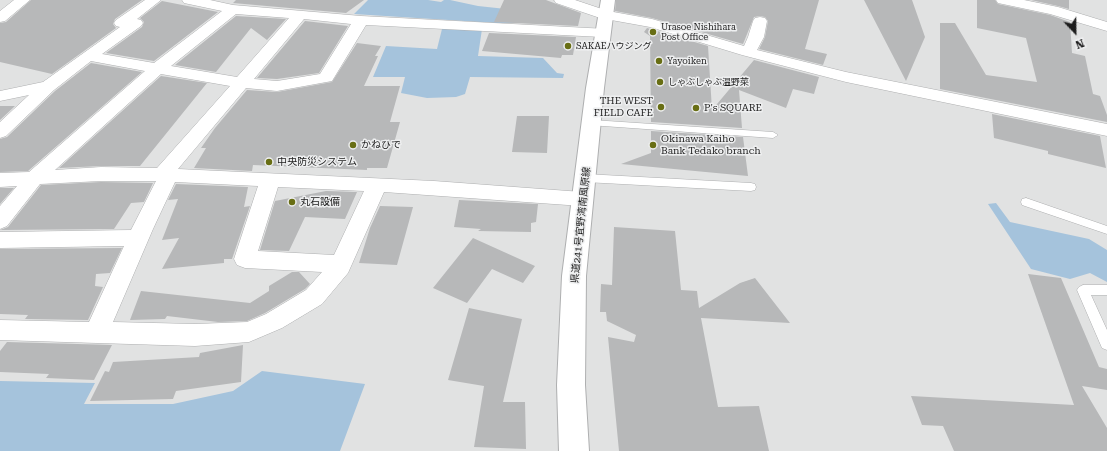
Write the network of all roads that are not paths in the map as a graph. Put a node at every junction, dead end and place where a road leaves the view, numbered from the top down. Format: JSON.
{"nodes":[{"id":1,"x":23,"y":0,"type":"edge"},
{"id":2,"x":154,"y":0,"type":"edge"},
{"id":3,"x":189,"y":0,"type":"edge"},
{"id":4,"x":561,"y":0,"type":"edge"},
{"id":5,"x":1003,"y":0,"type":"edge"},
{"id":6,"x":232,"y":10,"type":"junction"},
{"id":7,"x":301,"y":14,"type":"junction"},
{"id":8,"x":605,"y":16,"type":"edge"},
{"id":9,"x":0,"y":18,"type":"edge"},
{"id":10,"x":361,"y":20,"type":"junction"},
{"id":11,"x":760,"y":21,"type":"dead end"},
{"id":12,"x":1107,"y":27,"type":"edge"},
{"id":13,"x":748,"y":52,"type":"junction"},
{"id":14,"x":88,"y":56,"type":"junction"},
{"id":15,"x":158,"y":68,"type":"junction"},
{"id":16,"x":241,"y":82,"type":"junction"},
{"id":17,"x":48,"y":86,"type":"junction"},
{"id":18,"x":0,"y":96,"type":"edge"},
{"id":19,"x":592,"y":122,"type":"junction"},
{"id":20,"x":1107,"y":130,"type":"edge"},
{"id":21,"x":0,"y":132,"type":"edge"},
{"id":22,"x":773,"y":135,"type":"dead end"},
{"id":23,"x":165,"y":175,"type":"junction"},
{"id":24,"x":34,"y":178,"type":"junction"},
{"id":25,"x":0,"y":180,"type":"edge"},
{"id":26,"x":270,"y":180,"type":"junction"},
{"id":27,"x":378,"y":185,"type":"junction"},
{"id":28,"x":751,"y":187,"type":"dead end"},
{"id":29,"x":584,"y":188,"type":"junction"},
{"id":30,"x":1026,"y":202,"type":"dead end"},
{"id":31,"x":0,"y":221,"type":"edge"},
{"id":32,"x":1107,"y":230,"type":"edge"},
{"id":33,"x":138,"y":238,"type":"junction"},
{"id":34,"x":0,"y":240,"type":"edge"},
{"id":35,"x":342,"y":264,"type":"junction"},
{"id":36,"x":1107,"y":290,"type":"edge"},
{"id":37,"x":0,"y":330,"type":"edge"},
{"id":38,"x":97,"y":331,"type":"junction"},
{"id":39,"x":1107,"y":344,"type":"edge"},
{"id":40,"x":574,"y":451,"type":"edge"}],
"edges":[{"from":1,"to":9,"type":"street"},
{"from":2,"to":14,"type":"street"},
{"from":3,"to":6,"type":"street"},
{"from":4,"to":8,"type":"street"},
{"from":5,"to":12,"type":"street"},
{"from":6,"to":7,"type":"street"},
{"from":6,"to":15,"type":"street"},
{"from":7,"to":10,"type":"street"},
{"from":7,"to":16,"type":"street"},
{"from":8,"to":10,"type":"street"},
{"from":8,"to":13,"type":"street"},
{"from":8,"to":19,"type":"main road","name":"県道241号宜野湾南風原線"},
{"from":10,"to":16,"type":"street"},
{"from":11,"to":13,"type":"street"},
{"from":13,"to":20,"type":"street"},
{"from":14,"to":15,"type":"street"},
{"from":14,"to":17,"type":"street"},
{"from":15,"to":16,"type":"street"},
{"from":15,"to":24,"type":"street"},
{"from":16,"to":23,"type":"street"},
{"from":17,"to":18,"type":"street"},
{"from":17,"to":21,"type":"street"},
{"from":19,"to":22,"type":"lane"},
{"from":19,"to":29,"type":"main road","name":"県道241号宜野湾南風原線"},
{"from":23,"to":24,"type":"street"},
{"from":23,"to":26,"type":"street"},
{"from":23,"to":33,"type":"street"},
{"from":24,"to":25,"type":"street"},
{"from":24,"to":31,"type":"street"},
{"from":26,"to":27,"type":"street"},
{"from":26,"to":35,"type":"street"},
{"from":27,"to":29,"type":"street"},
{"from":27,"to":35,"type":"street"},
{"from":28,"to":29,"type":"lane"},
{"from":29,"to":40,"type":"main road","name":"県道241号宜野湾南風原線"},
{"from":30,"to":32,"type":"lane"},
{"from":33,"to":34,"type":"street"},
{"from":33,"to":38,"type":"street"},
{"from":35,"to":38,"type":"street"},
{"from":36,"to":39,"type":"lane"},
{"from":37,"to":38,"type":"street"}]}
